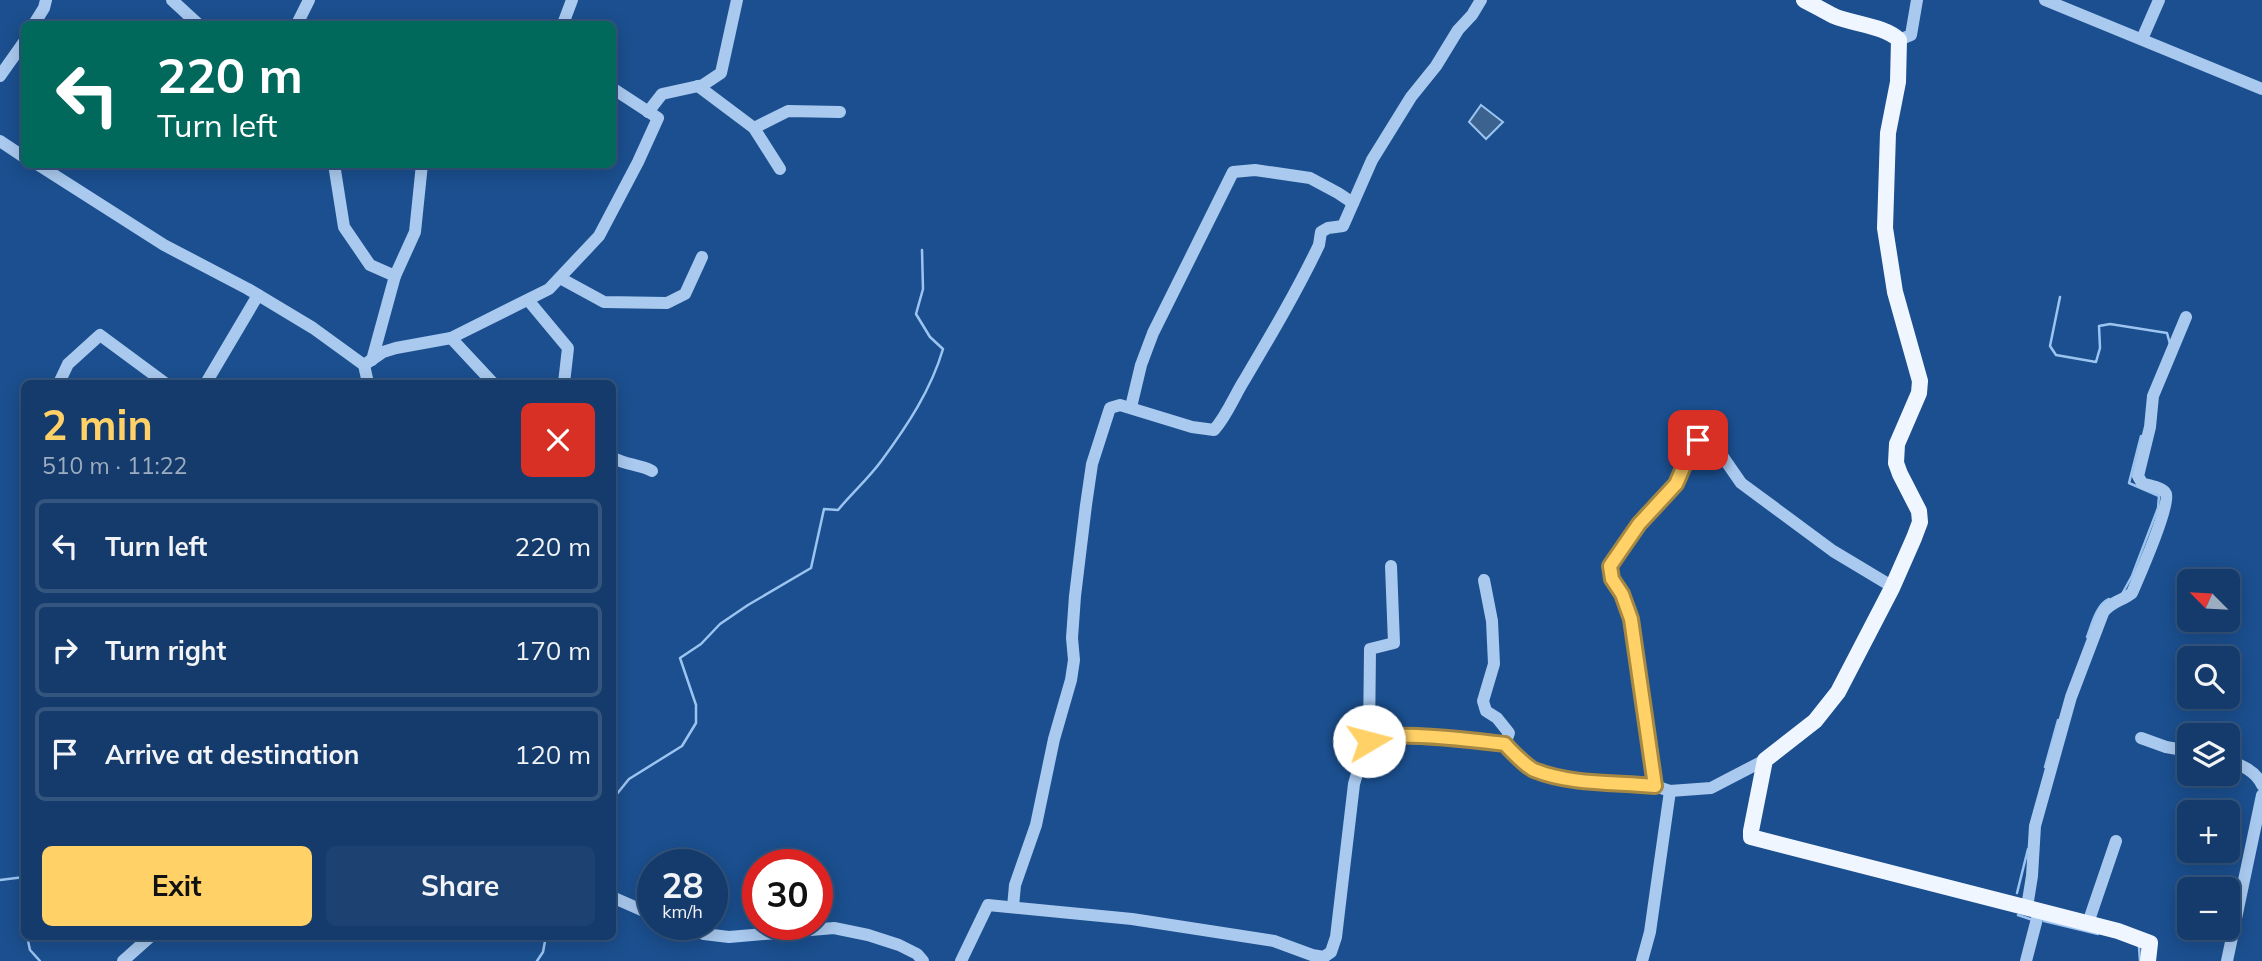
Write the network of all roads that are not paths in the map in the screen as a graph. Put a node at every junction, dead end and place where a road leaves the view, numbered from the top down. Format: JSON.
{"nodes":[{"id":1,"x":46,"y":0,"type":"edge"},
{"id":2,"x":172,"y":0,"type":"edge"},
{"id":3,"x":309,"y":0,"type":"edge"},
{"id":4,"x":572,"y":0,"type":"edge"},
{"id":5,"x":737,"y":0,"type":"edge"},
{"id":6,"x":1480,"y":0,"type":"edge"},
{"id":7,"x":1804,"y":0,"type":"edge"},
{"id":8,"x":1917,"y":0,"type":"edge"},
{"id":9,"x":2045,"y":0,"type":"edge"},
{"id":10,"x":2159,"y":0,"type":"edge"},
{"id":11,"x":36,"y":21,"type":"edge"},
{"id":12,"x":195,"y":21,"type":"edge"},
{"id":13,"x":298,"y":21,"type":"edge"},
{"id":14,"x":564,"y":21,"type":"edge"},
{"id":15,"x":2142,"y":39,"type":"junction"},
{"id":16,"x":1899,"y":40,"type":"junction"},
{"id":17,"x":21,"y":46,"type":"edge"},
{"id":18,"x":0,"y":76,"type":"edge"},
{"id":19,"x":698,"y":86,"type":"junction"},
{"id":20,"x":2262,"y":89,"type":"edge"},
{"id":21,"x":616,"y":91,"type":"edge"},
{"id":22,"x":648,"y":112,"type":"junction"},
{"id":23,"x":840,"y":112,"type":"dead end"},
{"id":24,"x":754,"y":128,"type":"junction"},
{"id":25,"x":0,"y":141,"type":"edge"},
{"id":26,"x":21,"y":155,"type":"edge"},
{"id":27,"x":43,"y":168,"type":"edge"},
{"id":28,"x":335,"y":168,"type":"edge"},
{"id":29,"x":422,"y":168,"type":"edge"},
{"id":30,"x":780,"y":169,"type":"dead end"},
{"id":31,"x":1353,"y":203,"type":"junction"},
{"id":32,"x":702,"y":257,"type":"dead end"},
{"id":33,"x":395,"y":276,"type":"junction"},
{"id":34,"x":560,"y":278,"type":"junction"},
{"id":35,"x":258,"y":295,"type":"junction"},
{"id":36,"x":528,"y":300,"type":"junction"},
{"id":37,"x":2186,"y":317,"type":"dead end"},
{"id":38,"x":451,"y":338,"type":"junction"},
{"id":39,"x":368,"y":362,"type":"junction"},
{"id":40,"x":60,"y":380,"type":"edge"},
{"id":41,"x":161,"y":380,"type":"edge"},
{"id":42,"x":208,"y":380,"type":"edge"},
{"id":43,"x":368,"y":380,"type":"edge"},
{"id":44,"x":491,"y":380,"type":"edge"},
{"id":45,"x":564,"y":380,"type":"edge"},
{"id":46,"x":1131,"y":407,"type":"junction"},
{"id":47,"x":616,"y":460,"type":"edge"},
{"id":48,"x":652,"y":471,"type":"dead end"},
{"id":49,"x":1391,"y":566,"type":"dead end"},
{"id":50,"x":1485,"y":580,"type":"dead end"},
{"id":51,"x":1893,"y":587,"type":"junction"},
{"id":52,"x":2141,"y":738,"type":"dead end"},
{"id":53,"x":1369,"y":741,"type":"junction"},
{"id":54,"x":1505,"y":744,"type":"junction"},
{"id":55,"x":2177,"y":749,"type":"edge"},
{"id":56,"x":1765,"y":760,"type":"junction"},
{"id":57,"x":2240,"y":766,"type":"edge"},
{"id":58,"x":2262,"y":785,"type":"edge"},
{"id":59,"x":1655,"y":786,"type":"junction"},
{"id":60,"x":1670,"y":791,"type":"junction"},
{"id":61,"x":2262,"y":795,"type":"edge"},
{"id":62,"x":2116,"y":841,"type":"dead end"},
{"id":63,"x":616,"y":899,"type":"edge"},
{"id":64,"x":1013,"y":907,"type":"junction"},
{"id":65,"x":637,"y":908,"type":"edge"},
{"id":66,"x":2033,"y":909,"type":"junction"},
{"id":67,"x":2088,"y":923,"type":"junction"},
{"id":68,"x":728,"y":937,"type":"edge"},
{"id":69,"x":147,"y":940,"type":"edge"},
{"id":70,"x":1294,"y":955,"type":"edge"},
{"id":71,"x":1333,"y":956,"type":"edge"},
{"id":72,"x":123,"y":961,"type":"edge"},
{"id":73,"x":923,"y":961,"type":"edge"},
{"id":74,"x":961,"y":961,"type":"edge"},
{"id":75,"x":1642,"y":961,"type":"edge"},
{"id":76,"x":2026,"y":961,"type":"edge"},
{"id":77,"x":2148,"y":961,"type":"edge"},
{"id":78,"x":2227,"y":961,"type":"edge"}],
"edges":[{"from":1,"to":11,"type":"street"},
{"from":2,"to":12,"type":"street"},
{"from":3,"to":13,"type":"street"},
{"from":4,"to":14,"type":"street"},
{"from":5,"to":19,"type":"street"},
{"from":6,"to":31,"type":"street"},
{"from":7,"to":16,"type":"main road"},
{"from":8,"to":16,"type":"street"},
{"from":9,"to":15,"type":"street"},
{"from":10,"to":15,"type":"street"},
{"from":15,"to":20,"type":"street"},
{"from":16,"to":51,"type":"main road"},
{"from":17,"to":18,"type":"street"},
{"from":19,"to":22,"type":"street"},
{"from":19,"to":24,"type":"street"},
{"from":21,"to":22,"type":"street"},
{"from":22,"to":34,"type":"street"},
{"from":23,"to":24,"type":"street"},
{"from":24,"to":30,"type":"street"},
{"from":25,"to":26,"type":"street"},
{"from":27,"to":35,"type":"street"},
{"from":28,"to":33,"type":"street"},
{"from":29,"to":33,"type":"street"},
{"from":31,"to":46,"type":"street"},
{"from":31,"to":46,"type":"street"},
{"from":32,"to":34,"type":"street"},
{"from":33,"to":39,"type":"street"},
{"from":34,"to":36,"type":"street"},
{"from":35,"to":39,"type":"street"},
{"from":35,"to":42,"type":"street"},
{"from":36,"to":38,"type":"street"},
{"from":36,"to":45,"type":"street"},
{"from":37,"to":66,"type":"street"},
{"from":38,"to":39,"type":"street"},
{"from":38,"to":44,"type":"street"},
{"from":39,"to":43,"type":"street"},
{"from":40,"to":41,"type":"street"},
{"from":46,"to":64,"type":"street"},
{"from":47,"to":48,"type":"street"},
{"from":49,"to":53,"type":"street"},
{"from":50,"to":54,"type":"street"},
{"from":51,"to":56,"type":"main road"},
{"from":51,"to":59,"type":"street"},
{"from":52,"to":55,"type":"street"},
{"from":53,"to":54,"type":"street"},
{"from":53,"to":71,"type":"street"},
{"from":54,"to":59,"type":"street"},
{"from":56,"to":60,"type":"street"},
{"from":56,"to":66,"type":"main road"},
{"from":57,"to":58,"type":"street"},
{"from":59,"to":60,"type":"street"},
{"from":60,"to":75,"type":"street"},
{"from":61,"to":78,"type":"street"},
{"from":62,"to":67,"type":"street"},
{"from":63,"to":65,"type":"street"},
{"from":64,"to":70,"type":"street"},
{"from":64,"to":74,"type":"street"},
{"from":66,"to":67,"type":"main road"},
{"from":66,"to":76,"type":"street"},
{"from":67,"to":77,"type":"main road"},
{"from":68,"to":73,"type":"street"},
{"from":69,"to":72,"type":"street"},
{"from":70,"to":71,"type":"street"}]}
